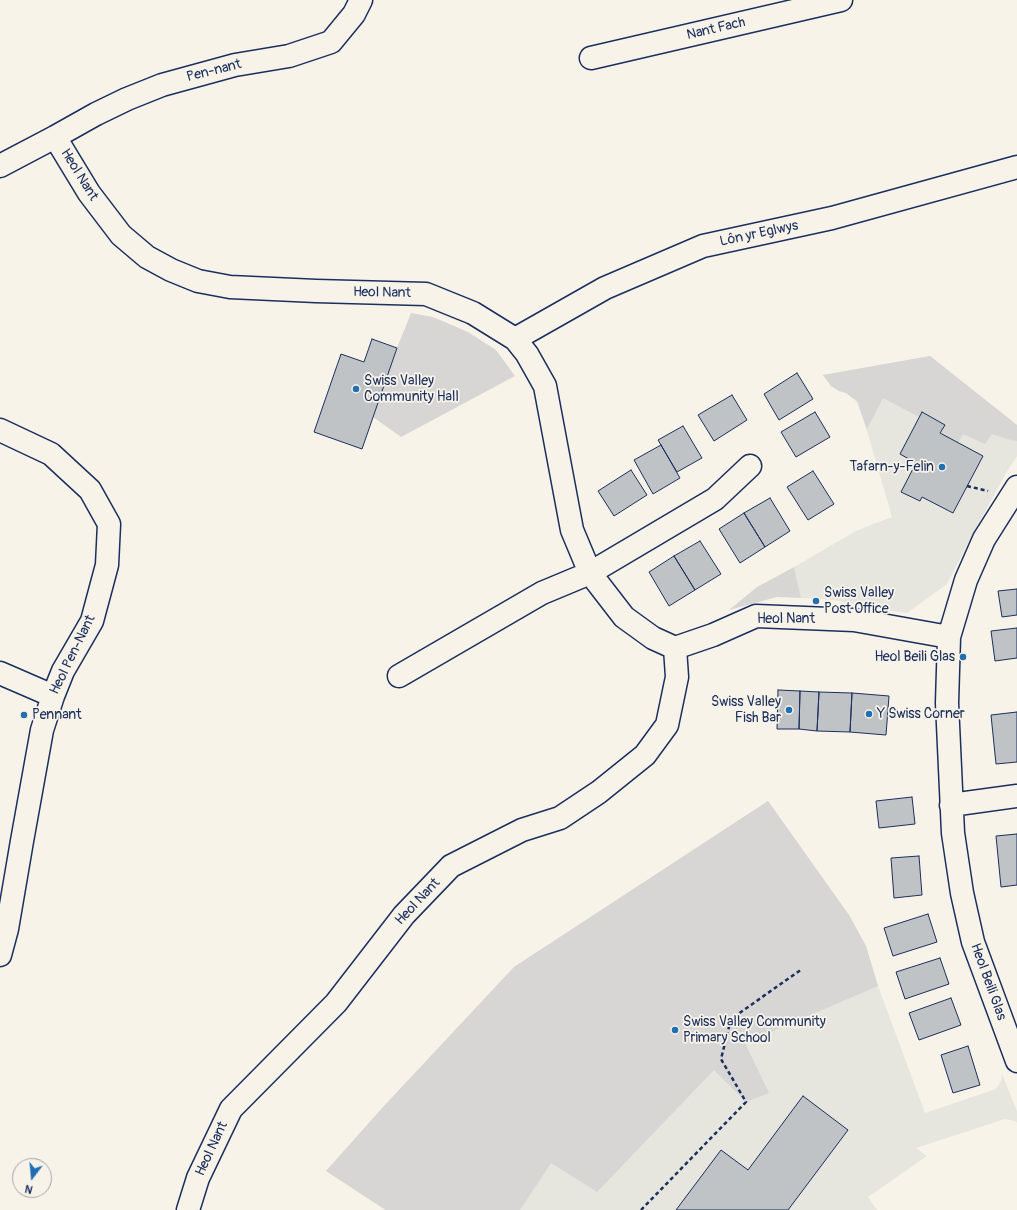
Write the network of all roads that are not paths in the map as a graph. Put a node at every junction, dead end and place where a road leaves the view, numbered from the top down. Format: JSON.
{"nodes":[{"id":1,"x":361,"y":0,"type":"edge"},
{"id":2,"x":841,"y":0,"type":"edge"},
{"id":3,"x":591,"y":58,"type":"dead end"},
{"id":4,"x":56,"y":137,"type":"junction"},
{"id":5,"x":0,"y":166,"type":"edge"},
{"id":6,"x":1017,"y":167,"type":"edge"},
{"id":7,"x":515,"y":338,"type":"junction"},
{"id":8,"x":0,"y":430,"type":"edge"},
{"id":9,"x":750,"y":466,"type":"dead end"},
{"id":10,"x":1017,"y":487,"type":"edge"},
{"id":11,"x":590,"y":572,"type":"junction"},
{"id":12,"x":949,"y":637,"type":"junction"},
{"id":13,"x":675,"y":648,"type":"junction"},
{"id":14,"x":0,"y":673,"type":"edge"},
{"id":15,"x":399,"y":676,"type":"dead end"},
{"id":16,"x":53,"y":696,"type":"junction"},
{"id":17,"x":1017,"y":796,"type":"edge"},
{"id":18,"x":951,"y":805,"type":"junction"},
{"id":19,"x":7,"y":890,"type":"edge"},
{"id":20,"x":0,"y":955,"type":"edge"},
{"id":21,"x":1015,"y":1052,"type":"edge"},
{"id":22,"x":188,"y":1210,"type":"edge"}],
"edges":[{"from":1,"to":4,"type":"street","name":"Pen-nant"},
{"from":2,"to":3,"type":"street","name":"Nant Fach"},
{"from":4,"to":5,"type":"street"},
{"from":4,"to":7,"type":"street","name":"Heol Nant"},
{"from":6,"to":7,"type":"street","name":"Lôn yr Eglwys"},
{"from":7,"to":11,"type":"street","name":"Heol Nant"},
{"from":8,"to":16,"type":"street","name":"Heol Pen-Nant"},
{"from":9,"to":11,"type":"street"},
{"from":10,"to":12,"type":"street","name":"Heol Beili Glas"},
{"from":11,"to":13,"type":"street","name":"Heol Nant"},
{"from":11,"to":15,"type":"street"},
{"from":12,"to":13,"type":"street","name":"Heol Nant"},
{"from":12,"to":18,"type":"street","name":"Heol Beili Glas"},
{"from":13,"to":22,"type":"street","name":"Heol Nant"},
{"from":14,"to":16,"type":"street"},
{"from":16,"to":19,"type":"street","name":"Heol Pen-Nant"},
{"from":17,"to":18,"type":"street"},
{"from":18,"to":21,"type":"street","name":"Heol Beili Glas"},
{"from":19,"to":20,"type":"street","name":"Heol Pen-Nant"}]}
